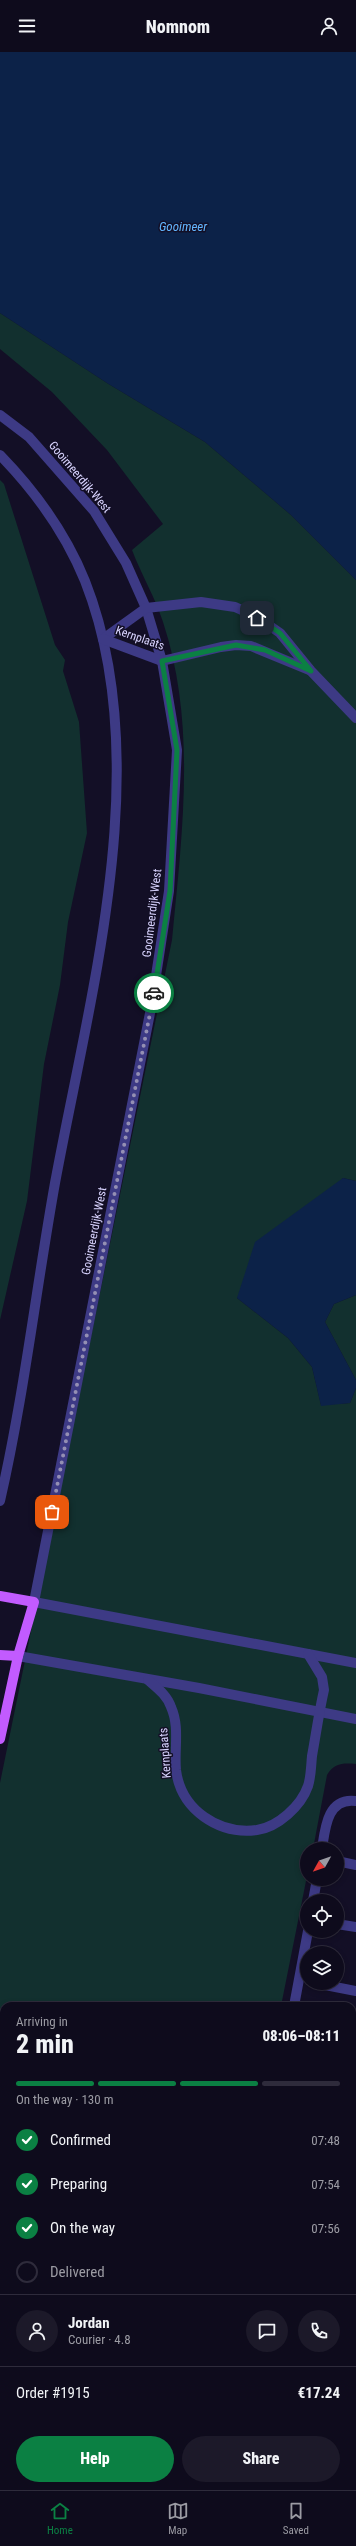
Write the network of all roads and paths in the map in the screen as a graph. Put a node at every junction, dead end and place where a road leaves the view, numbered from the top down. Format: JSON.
{"nodes":[{"id":1,"x":0,"y":416,"type":"edge"},
{"id":2,"x":0,"y":455,"type":"edge"},
{"id":3,"x":146,"y":608,"type":"junction"},
{"id":4,"x":103,"y":639,"type":"junction"},
{"id":5,"x":162,"y":661,"type":"junction"},
{"id":6,"x":311,"y":671,"type":"junction"},
{"id":7,"x":356,"y":718,"type":"edge"},
{"id":8,"x":0,"y":1501,"type":"edge"},
{"id":9,"x":0,"y":1596,"type":"edge"},
{"id":10,"x":34,"y":1602,"type":"junction"},
{"id":11,"x":308,"y":1654,"type":"junction"},
{"id":12,"x":0,"y":1655,"type":"edge"},
{"id":13,"x":18,"y":1656,"type":"junction"},
{"id":14,"x":356,"y":1663,"type":"edge"},
{"id":15,"x":148,"y":1680,"type":"junction"},
{"id":16,"x":319,"y":1712,"type":"junction"},
{"id":17,"x":356,"y":1719,"type":"edge"},
{"id":18,"x":0,"y":1739,"type":"edge"},
{"id":19,"x":356,"y":1801,"type":"edge"},
{"id":20,"x":323,"y":1842,"type":"edge"},
{"id":21,"x":344,"y":1862,"type":"edge"},
{"id":22,"x":356,"y":1865,"type":"edge"},
{"id":23,"x":344,"y":1925,"type":"edge"},
{"id":24,"x":356,"y":1927,"type":"edge"},
{"id":25,"x":300,"y":1989,"type":"edge"},
{"id":26,"x":344,"y":1989,"type":"edge"},
{"id":27,"x":356,"y":1991,"type":"edge"},
{"id":28,"x":295,"y":2002,"type":"edge"}],
"edges":[{"from":1,"to":3,"type":"street","name":"Gooimeerdijk-West"},
{"from":2,"to":4,"type":"street"},
{"from":3,"to":4,"type":"street","name":"Kernplaats"},
{"from":3,"to":5,"type":"street","name":"Gooimeerdijk-West"},
{"from":3,"to":6,"type":"street","name":"Kernplaats"},
{"from":4,"to":5,"type":"street","name":"Kernplaats"},
{"from":4,"to":8,"type":"street"},
{"from":5,"to":6,"type":"street","name":"Kernplaats"},
{"from":5,"to":10,"type":"street","name":"Gooimeerdijk-West"},
{"from":6,"to":7,"type":"street","name":"Kernplaats"},
{"from":9,"to":10,"type":"main road"},
{"from":10,"to":11,"type":"street"},
{"from":10,"to":13,"type":"main road"},
{"from":11,"to":14,"type":"street"},
{"from":11,"to":16,"type":"street","name":"Kernplaats"},
{"from":12,"to":13,"type":"main road"},
{"from":13,"to":15,"type":"street"},
{"from":13,"to":18,"type":"main road"},
{"from":15,"to":16,"type":"street"},
{"from":15,"to":16,"type":"street","name":"Kernplaats"},
{"from":16,"to":17,"type":"street"},
{"from":19,"to":20,"type":"street"},
{"from":21,"to":22,"type":"street"},
{"from":23,"to":24,"type":"street"},
{"from":25,"to":28,"type":"street"},
{"from":26,"to":27,"type":"street"}]}
